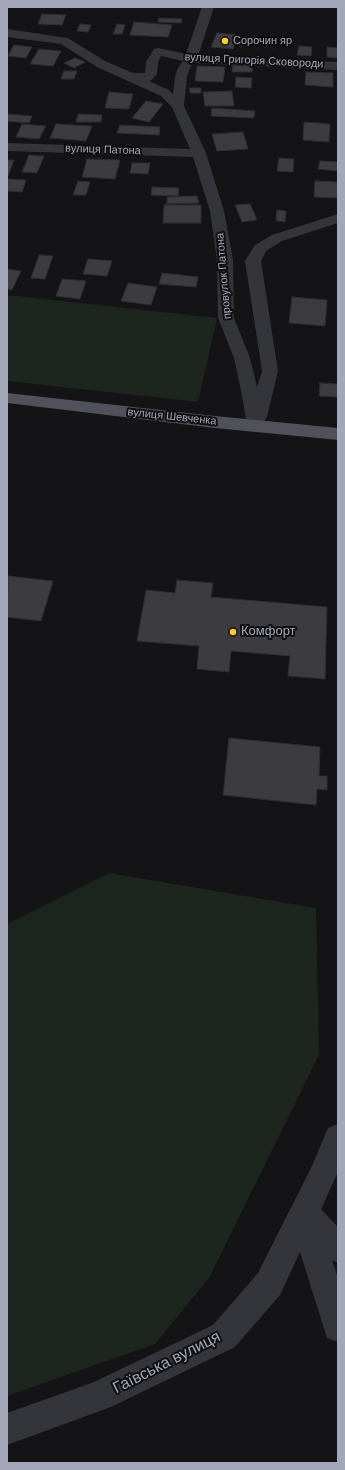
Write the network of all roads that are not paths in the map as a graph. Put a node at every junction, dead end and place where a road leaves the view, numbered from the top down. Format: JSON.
{"nodes":[{"id":1,"x":206,"y":11,"type":"edge"},
{"id":2,"x":7,"y":33,"type":"edge"},
{"id":3,"x":158,"y":52,"type":"junction"},
{"id":4,"x":191,"y":59,"type":"junction"},
{"id":5,"x":338,"y":66,"type":"edge"},
{"id":6,"x":131,"y":77,"type":"junction"},
{"id":7,"x":178,"y":106,"type":"junction"},
{"id":8,"x":7,"y":147,"type":"edge"},
{"id":9,"x":199,"y":153,"type":"junction"},
{"id":10,"x":338,"y":218,"type":"edge"},
{"id":11,"x":7,"y":398,"type":"edge"},
{"id":12,"x":256,"y":426,"type":"junction"},
{"id":13,"x":338,"y":434,"type":"edge"},
{"id":14,"x":338,"y":1138,"type":"edge"},
{"id":15,"x":304,"y":1213,"type":"junction"},
{"id":16,"x":338,"y":1248,"type":"edge"},
{"id":17,"x":338,"y":1327,"type":"edge"},
{"id":18,"x":7,"y":1429,"type":"edge"}],
"edges":[{"from":1,"to":3,"type":"street"},
{"from":1,"to":4,"type":"street","name":"провулок Патона"},
{"from":2,"to":6,"type":"street"},
{"from":3,"to":4,"type":"street","name":"вулиця Григорія Сковороди"},
{"from":3,"to":6,"type":"street"},
{"from":4,"to":5,"type":"street","name":"вулиця Григорія Сковороди"},
{"from":4,"to":7,"type":"street","name":"провулок Патона"},
{"from":6,"to":7,"type":"street","name":"провулок Патона"},
{"from":7,"to":9,"type":"street","name":"провулок Патона"},
{"from":8,"to":9,"type":"street","name":"вулиця Патона"},
{"from":9,"to":12,"type":"street","name":"провулок Патона"},
{"from":10,"to":12,"type":"street"},
{"from":11,"to":12,"type":"main road","name":"вулиця Шевченка"},
{"from":12,"to":13,"type":"main road","name":"вулиця Шевченка"},
{"from":14,"to":15,"type":"street","name":"Гаївська вулиця"},
{"from":15,"to":16,"type":"street"},
{"from":15,"to":17,"type":"street"},
{"from":15,"to":18,"type":"street","name":"Гаївська вулиця"}]}
